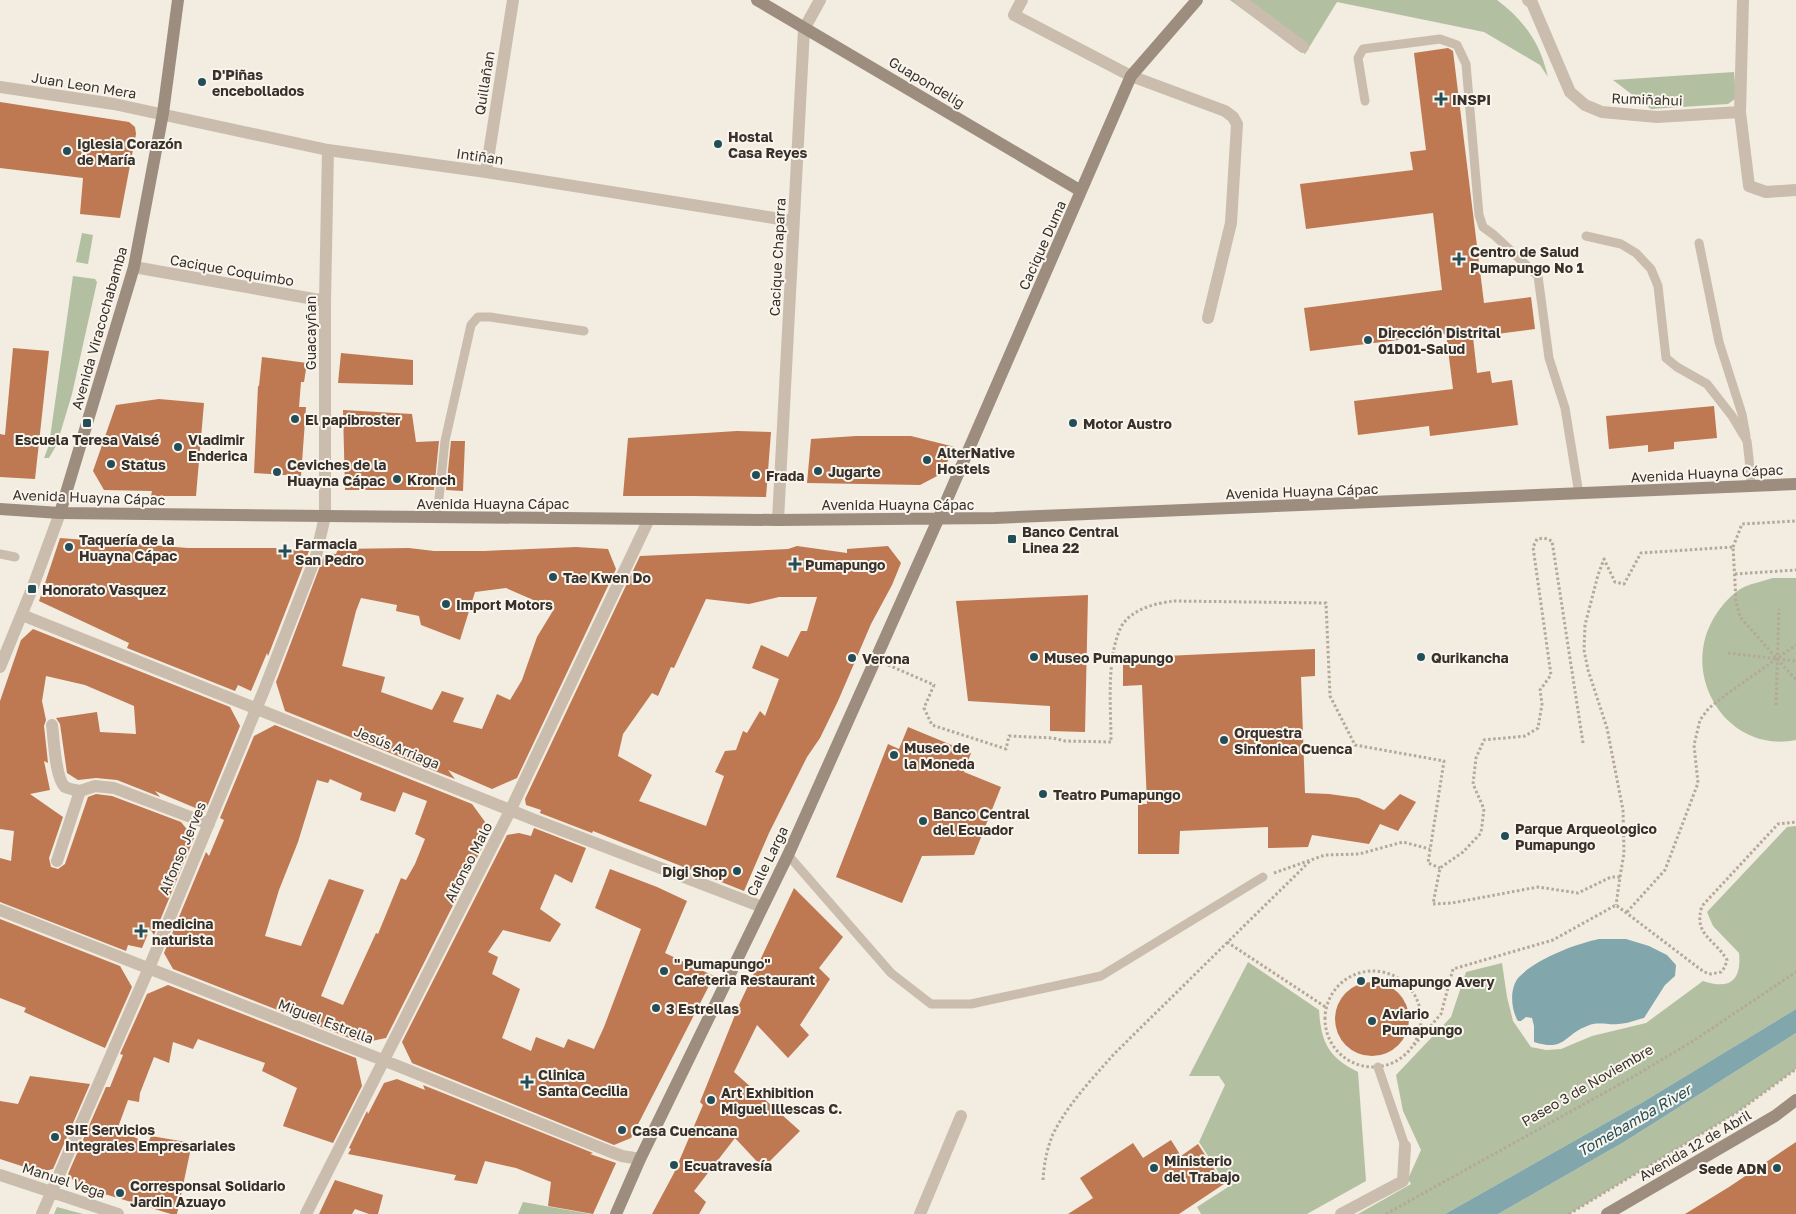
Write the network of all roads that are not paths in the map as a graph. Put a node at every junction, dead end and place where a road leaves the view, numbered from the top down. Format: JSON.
{"nodes":[{"id":1,"x":178,"y":0,"type":"edge"},
{"id":2,"x":513,"y":0,"type":"edge"},
{"id":3,"x":757,"y":0,"type":"edge"},
{"id":4,"x":820,"y":0,"type":"edge"},
{"id":5,"x":1022,"y":0,"type":"edge"},
{"id":6,"x":1197,"y":0,"type":"edge"},
{"id":7,"x":1240,"y":0,"type":"edge"},
{"id":8,"x":1528,"y":0,"type":"edge"},
{"id":9,"x":1743,"y":0,"type":"edge"},
{"id":10,"x":804,"y":29,"type":"junction"},
{"id":11,"x":1303,"y":47,"type":"dead end"},
{"id":12,"x":1131,"y":76,"type":"junction"},
{"id":13,"x":0,"y":87,"type":"edge"},
{"id":14,"x":1365,"y":101,"type":"dead end"},
{"id":15,"x":1740,"y":112,"type":"junction"},
{"id":16,"x":163,"y":114,"type":"junction"},
{"id":17,"x":328,"y":150,"type":"junction"},
{"id":18,"x":486,"y":172,"type":"junction"},
{"id":19,"x":1796,"y":190,"type":"edge"},
{"id":20,"x":1082,"y":191,"type":"junction"},
{"id":21,"x":793,"y":221,"type":"junction"},
{"id":22,"x":1586,"y":236,"type":"dead end"},
{"id":23,"x":1699,"y":243,"type":"dead end"},
{"id":24,"x":134,"y":267,"type":"junction"},
{"id":25,"x":325,"y":301,"type":"junction"},
{"id":26,"x":1208,"y":318,"type":"dead end"},
{"id":27,"x":584,"y":331,"type":"dead end"},
{"id":28,"x":1747,"y":441,"type":"junction"},
{"id":29,"x":1796,"y":484,"type":"edge"},
{"id":30,"x":1751,"y":486,"type":"junction"},
{"id":31,"x":1579,"y":494,"type":"junction"},
{"id":32,"x":0,"y":509,"type":"edge"},
{"id":33,"x":60,"y":513,"type":"junction"},
{"id":34,"x":325,"y":516,"type":"junction"},
{"id":35,"x":437,"y":517,"type":"junction"},
{"id":36,"x":649,"y":519,"type":"junction"},
{"id":37,"x":939,"y":519,"type":"junction"},
{"id":38,"x":778,"y":520,"type":"junction"},
{"id":39,"x":0,"y":554,"type":"edge"},
{"id":40,"x":15,"y":557,"type":"dead end"},
{"id":41,"x":22,"y":615,"type":"junction"},
{"id":42,"x":2,"y":659,"type":"edge"},
{"id":43,"x":256,"y":708,"type":"junction"},
{"id":44,"x":52,"y":725,"type":"dead end"},
{"id":45,"x":80,"y":791,"type":"junction"},
{"id":46,"x":511,"y":809,"type":"junction"},
{"id":47,"x":209,"y":824,"type":"junction"},
{"id":48,"x":788,"y":855,"type":"junction"},
{"id":49,"x":57,"y":861,"type":"dead end"},
{"id":50,"x":1263,"y":877,"type":"road end"},
{"id":51,"x":762,"y":907,"type":"junction"},
{"id":52,"x":0,"y":910,"type":"edge"},
{"id":53,"x":149,"y":968,"type":"junction"},
{"id":54,"x":383,"y":1060,"type":"junction"},
{"id":55,"x":1378,"y":1067,"type":"road end"},
{"id":56,"x":1796,"y":1100,"type":"edge"},
{"id":57,"x":961,"y":1116,"type":"dead end"},
{"id":58,"x":1405,"y":1146,"type":"joint"},
{"id":59,"x":640,"y":1159,"type":"junction"},
{"id":60,"x":0,"y":1175,"type":"edge"},
{"id":61,"x":52,"y":1192,"type":"junction"},
{"id":62,"x":42,"y":1214,"type":"edge"},
{"id":63,"x":118,"y":1214,"type":"edge"},
{"id":64,"x":306,"y":1214,"type":"edge"},
{"id":65,"x":616,"y":1214,"type":"edge"},
{"id":66,"x":920,"y":1214,"type":"edge"},
{"id":67,"x":1341,"y":1214,"type":"edge"},
{"id":68,"x":1607,"y":1214,"type":"edge"}],
"edges":[{"from":1,"to":16,"type":"street","name":"Avenida Viracochabamba"},
{"from":2,"to":18,"type":"street","name":"Quillañan"},
{"from":3,"to":10,"type":"street","name":"Guapondelig"},
{"from":4,"to":10,"type":"street","name":"Cacique Chaparra"},
{"from":5,"to":12,"type":"street"},
{"from":6,"to":12,"type":"street","name":"Cacique Duma"},
{"from":7,"to":11,"type":"street"},
{"from":8,"to":15,"type":"street","name":"Rumiñahui"},
{"from":9,"to":15,"type":"street"},
{"from":10,"to":20,"type":"street","name":"Guapondelig"},
{"from":10,"to":21,"type":"street","name":"Cacique Chaparra"},
{"from":12,"to":20,"type":"street","name":"Cacique Duma"},
{"from":12,"to":26,"type":"street"},
{"from":13,"to":16,"type":"street","name":"Juan Leon Mera"},
{"from":14,"to":31,"type":"lane"},
{"from":15,"to":19,"type":"street"},
{"from":16,"to":17,"type":"street","name":"Intiñan"},
{"from":16,"to":24,"type":"street","name":"Avenida Viracochabamba"},
{"from":17,"to":18,"type":"street","name":"Intiñan"},
{"from":17,"to":25,"type":"street","name":"Guacayñan"},
{"from":18,"to":21,"type":"street","name":"Intiñan"},
{"from":20,"to":37,"type":"street","name":"Cacique Duma"},
{"from":21,"to":38,"type":"street","name":"Cacique Chaparra"},
{"from":22,"to":28,"type":"lane"},
{"from":23,"to":28,"type":"lane"},
{"from":24,"to":25,"type":"street","name":"Cacique Coquimbo"},
{"from":24,"to":33,"type":"street","name":"Avenida Viracochabamba"},
{"from":25,"to":34,"type":"street","name":"Guacayñan"},
{"from":27,"to":35,"type":"lane"},
{"from":28,"to":30,"type":"lane"},
{"from":29,"to":30,"type":"street","name":"Avenida Huayna Cápac"},
{"from":30,"to":31,"type":"street","name":"Avenida Huayna Cápac"},
{"from":31,"to":37,"type":"street","name":"Avenida Huayna Cápac"},
{"from":32,"to":33,"type":"street","name":"Avenida Huayna Cápac"},
{"from":33,"to":34,"type":"street","name":"Avenida Huayna Cápac"},
{"from":33,"to":41,"type":"street"},
{"from":34,"to":35,"type":"street","name":"Avenida Huayna Cápac"},
{"from":34,"to":43,"type":"street","name":"Alfonso Jerves"},
{"from":35,"to":36,"type":"street","name":"Avenida Huayna Cápac"},
{"from":36,"to":38,"type":"street","name":"Avenida Huayna Cápac"},
{"from":36,"to":46,"type":"street","name":"Alfonso Malo"},
{"from":37,"to":38,"type":"street","name":"Avenida Huayna Cápac"},
{"from":37,"to":48,"type":"street","name":"Calle Larga"},
{"from":39,"to":40,"type":"lane"},
{"from":41,"to":42,"type":"street"},
{"from":41,"to":43,"type":"street","name":"Jesús Arriaga"},
{"from":43,"to":46,"type":"street","name":"Jesús Arriaga"},
{"from":43,"to":47,"type":"street","name":"Alfonso Jerves"},
{"from":44,"to":45,"type":"street"},
{"from":45,"to":47,"type":"street"},
{"from":45,"to":49,"type":"street"},
{"from":46,"to":51,"type":"street","name":"Jesús Arriaga"},
{"from":46,"to":54,"type":"street","name":"Alfonso Malo"},
{"from":47,"to":53,"type":"street","name":"Alfonso Jerves"},
{"from":48,"to":50,"type":"lane"},
{"from":48,"to":51,"type":"street","name":"Calle Larga"},
{"from":51,"to":59,"type":"street","name":"Calle Larga"},
{"from":52,"to":53,"type":"street","name":"Miguel Estrella"},
{"from":53,"to":54,"type":"street","name":"Miguel Estrella"},
{"from":53,"to":61,"type":"street","name":"Alfonso Jerves"},
{"from":54,"to":59,"type":"street","name":"Miguel Estrella"},
{"from":54,"to":64,"type":"street","name":"Alfonso Malo"},
{"from":55,"to":58,"type":"lane"},
{"from":56,"to":68,"type":"street","name":"Avenida 12 de Abril"},
{"from":57,"to":66,"type":"street"},
{"from":58,"to":67,"type":"street"},
{"from":59,"to":65,"type":"street","name":"Calle Larga"},
{"from":60,"to":61,"type":"street","name":"Manuel Vega"},
{"from":61,"to":62,"type":"street","name":"Alfonso Jerves"},
{"from":61,"to":63,"type":"street","name":"Manuel Vega"}]}
